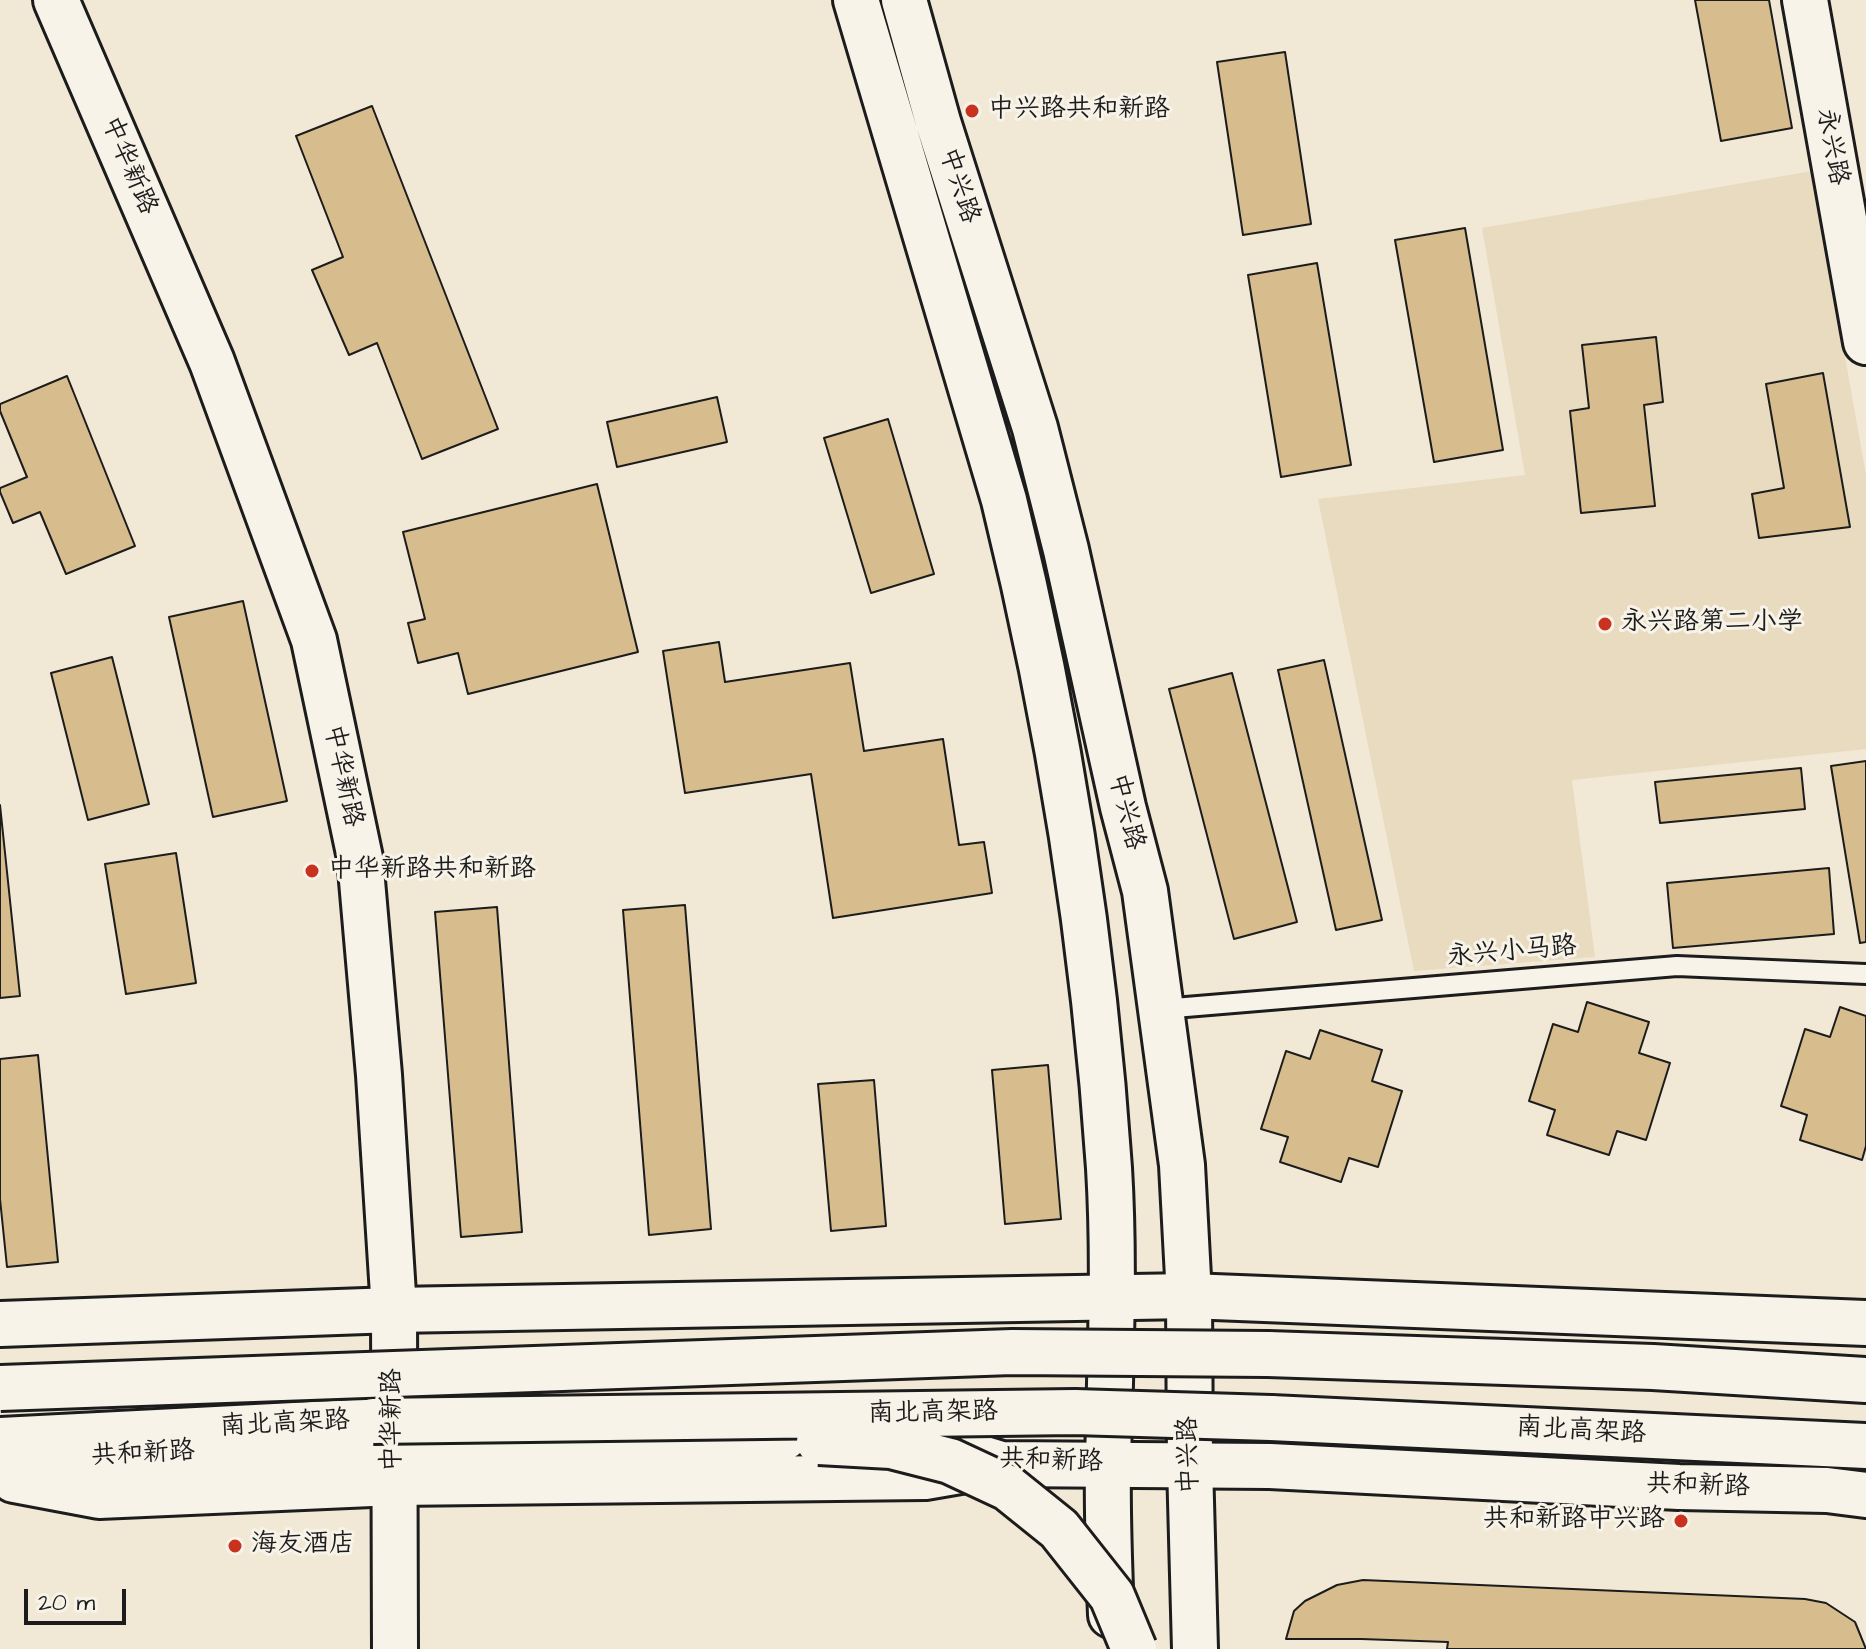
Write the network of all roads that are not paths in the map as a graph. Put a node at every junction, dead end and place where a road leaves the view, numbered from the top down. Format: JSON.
{"nodes":[{"id":1,"x":56,"y":0,"type":"edge"},
{"id":2,"x":856,"y":0,"type":"edge"},
{"id":3,"x":904,"y":0,"type":"edge"},
{"id":4,"x":1805,"y":0,"type":"edge"},
{"id":5,"x":1866,"y":342,"type":"edge"},
{"id":6,"x":1866,"y":974,"type":"edge"},
{"id":7,"x":1162,"y":1009,"type":"junction"},
{"id":8,"x":1113,"y":1296,"type":"junction"},
{"id":9,"x":1189,"y":1296,"type":"junction"},
{"id":10,"x":394,"y":1310,"type":"junction"},
{"id":11,"x":1866,"y":1323,"type":"edge"},
{"id":12,"x":0,"y":1324,"type":"edge"},
{"id":13,"x":1866,"y":1380,"type":"edge"},
{"id":14,"x":0,"y":1388,"type":"edge"},
{"id":15,"x":0,"y":1440,"type":"edge"},
{"id":16,"x":1866,"y":1446,"type":"edge"},
{"id":17,"x":386,"y":1449,"type":"junction"},
{"id":18,"x":1108,"y":1463,"type":"junction"},
{"id":19,"x":1190,"y":1464,"type":"junction"},
{"id":20,"x":0,"y":1475,"type":"edge"},
{"id":21,"x":1866,"y":1495,"type":"edge"},
{"id":22,"x":395,"y":1649,"type":"edge"},
{"id":23,"x":1112,"y":1649,"type":"edge"},
{"id":24,"x":1134,"y":1649,"type":"edge"},
{"id":25,"x":1195,"y":1649,"type":"edge"}],
"edges":[{"from":1,"to":10,"type":"main road","name":"中华新路"},
{"from":2,"to":8,"type":"main road","name":"中兴路"},
{"from":3,"to":7,"type":"main road","name":"中兴路"},
{"from":4,"to":5,"type":"main road","name":"永兴路"},
{"from":6,"to":7,"type":"lane","name":"永兴小马路"},
{"from":7,"to":9,"type":"main road","name":"中兴路"},
{"from":8,"to":9,"type":"main road"},
{"from":8,"to":10,"type":"main road"},
{"from":8,"to":18,"type":"main road","name":"中兴路"},
{"from":9,"to":11,"type":"main road"},
{"from":9,"to":19,"type":"main road","name":"中兴路"},
{"from":10,"to":12,"type":"main road"},
{"from":10,"to":17,"type":"main road","name":"中华新路"},
{"from":13,"to":14,"type":"main road","name":"南北高架路","bridge":true},
{"from":15,"to":17,"type":"main road","name":"南北高架路"},
{"from":16,"to":17,"type":"main road","name":"南北高架路","bridge":true},
{"from":17,"to":18,"type":"main road","name":"共和新路"},
{"from":17,"to":20,"type":"main road"},
{"from":17,"to":22,"type":"main road","name":"中华新路"},
{"from":17,"to":24,"type":"main road","bridge":true},
{"from":18,"to":19,"type":"main road","name":"共和新路"},
{"from":18,"to":23,"type":"main road","name":"中兴路"},
{"from":19,"to":21,"type":"main road","name":"共和新路"},
{"from":19,"to":25,"type":"main road","name":"中兴路"}]}
